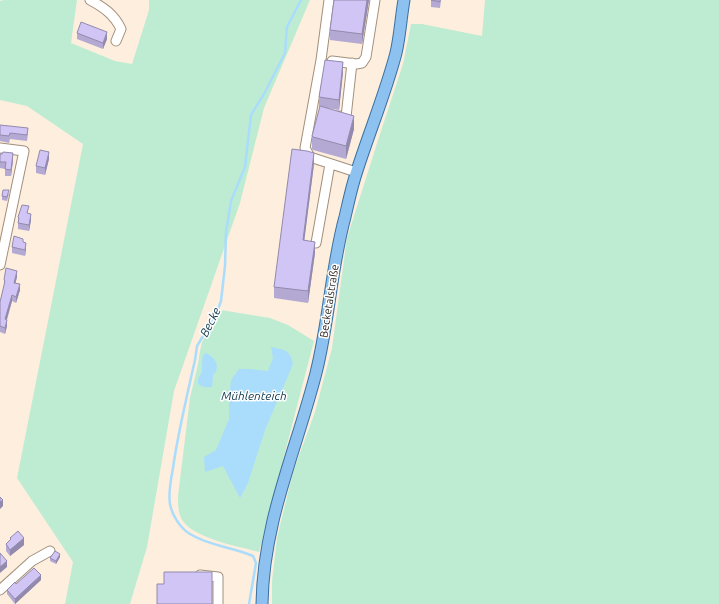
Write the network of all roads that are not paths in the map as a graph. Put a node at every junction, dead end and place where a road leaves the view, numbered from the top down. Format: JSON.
{"nodes":[{"id":1,"x":90,"y":0,"type":"edge"},
{"id":2,"x":329,"y":0,"type":"edge"},
{"id":3,"x":375,"y":0,"type":"edge"},
{"id":4,"x":404,"y":0,"type":"edge"},
{"id":5,"x":116,"y":41,"type":"dead end"},
{"id":6,"x":321,"y":60,"type":"junction"},
{"id":7,"x":352,"y":63,"type":"junction"},
{"id":8,"x":332,"y":115,"type":"edge"},
{"id":9,"x":0,"y":148,"type":"edge"},
{"id":10,"x":330,"y":164,"type":"junction"},
{"id":11,"x":356,"y":172,"type":"junction"},
{"id":12,"x":316,"y":243,"type":"edge"},
{"id":13,"x":1,"y":254,"type":"edge"},
{"id":14,"x":0,"y":266,"type":"edge"},
{"id":15,"x":50,"y":551,"type":"dead end"},
{"id":16,"x":194,"y":574,"type":"edge"},
{"id":17,"x":0,"y":590,"type":"edge"},
{"id":18,"x":218,"y":604,"type":"edge"},
{"id":19,"x":262,"y":604,"type":"edge"}],
"edges":[{"from":1,"to":5,"type":"street"},
{"from":2,"to":6,"type":"street"},
{"from":3,"to":7,"type":"street"},
{"from":4,"to":11,"type":"main road","name":"Becketalstraße"},
{"from":6,"to":7,"type":"street"},
{"from":6,"to":10,"type":"street"},
{"from":7,"to":8,"type":"street"},
{"from":9,"to":13,"type":"street"},
{"from":10,"to":11,"type":"street"},
{"from":10,"to":12,"type":"street"},
{"from":11,"to":19,"type":"main road","name":"Becketalstraße"},
{"from":13,"to":14,"type":"street"},
{"from":15,"to":17,"type":"street"},
{"from":16,"to":18,"type":"street"}]}
